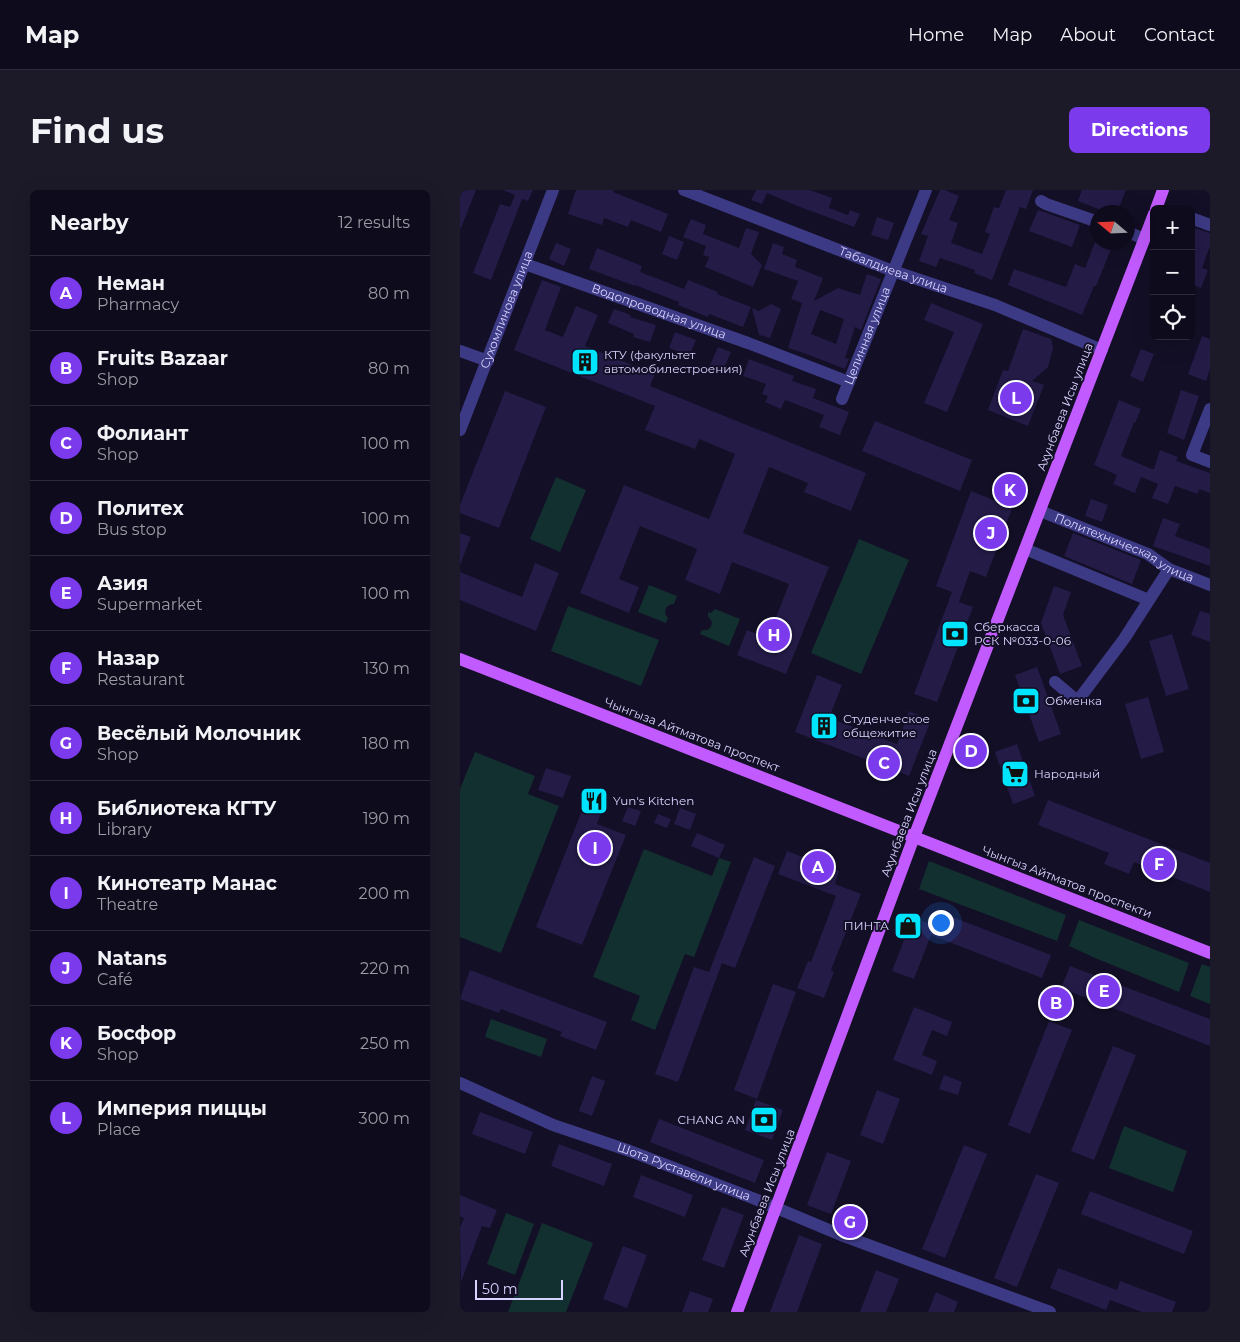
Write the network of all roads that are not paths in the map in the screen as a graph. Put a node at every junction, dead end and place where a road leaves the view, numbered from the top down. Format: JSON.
{"nodes":[{"id":1,"x":553,"y":190,"type":"edge"},
{"id":2,"x":684,"y":190,"type":"edge"},
{"id":3,"x":926,"y":190,"type":"edge"},
{"id":4,"x":1163,"y":190,"type":"edge"},
{"id":5,"x":1041,"y":201,"type":"dead end"},
{"id":6,"x":1159,"y":205,"type":"edge"},
{"id":7,"x":1090,"y":219,"type":"edge"},
{"id":8,"x":1195,"y":219,"type":"edge"},
{"id":9,"x":1210,"y":225,"type":"edge"},
{"id":10,"x":1150,"y":227,"type":"edge"},
{"id":11,"x":1135,"y":235,"type":"edge"},
{"id":12,"x":1144,"y":239,"type":"junction"},
{"id":13,"x":525,"y":264,"type":"junction"},
{"id":14,"x":893,"y":271,"type":"junction"},
{"id":15,"x":1102,"y":350,"type":"junction"},
{"id":16,"x":460,"y":351,"type":"edge"},
{"id":17,"x":488,"y":361,"type":"junction"},
{"id":18,"x":849,"y":382,"type":"junction"},
{"id":19,"x":842,"y":399,"type":"dead end"},
{"id":20,"x":1210,"y":409,"type":"edge"},
{"id":21,"x":460,"y":430,"type":"edge"},
{"id":22,"x":1210,"y":462,"type":"edge"},
{"id":23,"x":1040,"y":511,"type":"junction"},
{"id":24,"x":1025,"y":549,"type":"junction"},
{"id":25,"x":1169,"y":569,"type":"junction"},
{"id":26,"x":1210,"y":585,"type":"edge"},
{"id":27,"x":1149,"y":600,"type":"junction"},
{"id":28,"x":460,"y":659,"type":"edge"},
{"id":29,"x":1054,"y":682,"type":"dead end"},
{"id":30,"x":914,"y":837,"type":"junction"},
{"id":31,"x":1210,"y":953,"type":"edge"},
{"id":32,"x":460,"y":1083,"type":"edge"},
{"id":33,"x":776,"y":1207,"type":"junction"},
{"id":34,"x":737,"y":1312,"type":"edge"},
{"id":35,"x":1050,"y":1312,"type":"edge"}],
"edges":[{"from":1,"to":13,"type":"street","name":"Сухомлинова улица"},
{"from":2,"to":14,"type":"street","name":"Табалдиева улица"},
{"from":3,"to":14,"type":"street","name":"Целинная улица"},
{"from":4,"to":6,"type":"main road","name":"Ахунбаева Исы улица"},
{"from":5,"to":7,"type":"street"},
{"from":8,"to":9,"type":"street"},
{"from":10,"to":12,"type":"main road","name":"Ахунбаева Исы улица"},
{"from":11,"to":12,"type":"street"},
{"from":12,"to":15,"type":"main road","name":"Ахунбаева Исы улица"},
{"from":13,"to":17,"type":"street","name":"Сухомлинова улица"},
{"from":13,"to":18,"type":"street","name":"Водопроводная улица"},
{"from":14,"to":15,"type":"street","name":"Табалдиева улица"},
{"from":14,"to":18,"type":"street","name":"Целинная улица"},
{"from":15,"to":23,"type":"main road","name":"Ахунбаева Исы улица"},
{"from":16,"to":17,"type":"street"},
{"from":17,"to":21,"type":"street","name":"Сухомлинова улица"},
{"from":18,"to":19,"type":"street","name":"Целинная улица"},
{"from":20,"to":22,"type":"street"},
{"from":23,"to":24,"type":"main road","name":"Ахунбаева Исы улица"},
{"from":23,"to":25,"type":"street","name":"Политехническая улица"},
{"from":24,"to":27,"type":"street"},
{"from":24,"to":30,"type":"main road","name":"Ахунбаева Исы улица"},
{"from":25,"to":26,"type":"street","name":"Политехническая улица"},
{"from":25,"to":27,"type":"street"},
{"from":27,"to":29,"type":"street"},
{"from":28,"to":30,"type":"main road","name":"Чынгыза Айтматова проспект"},
{"from":30,"to":31,"type":"main road","name":"Чынгыз Айтматов проспекти"},
{"from":30,"to":33,"type":"main road","name":"Ахунбаева Исы улица"},
{"from":32,"to":33,"type":"street","name":"Шота Руставели улица"},
{"from":33,"to":34,"type":"main road","name":"Ахунбаева Исы улица"},
{"from":33,"to":35,"type":"street","name":"Шота Руставели улица"}]}
